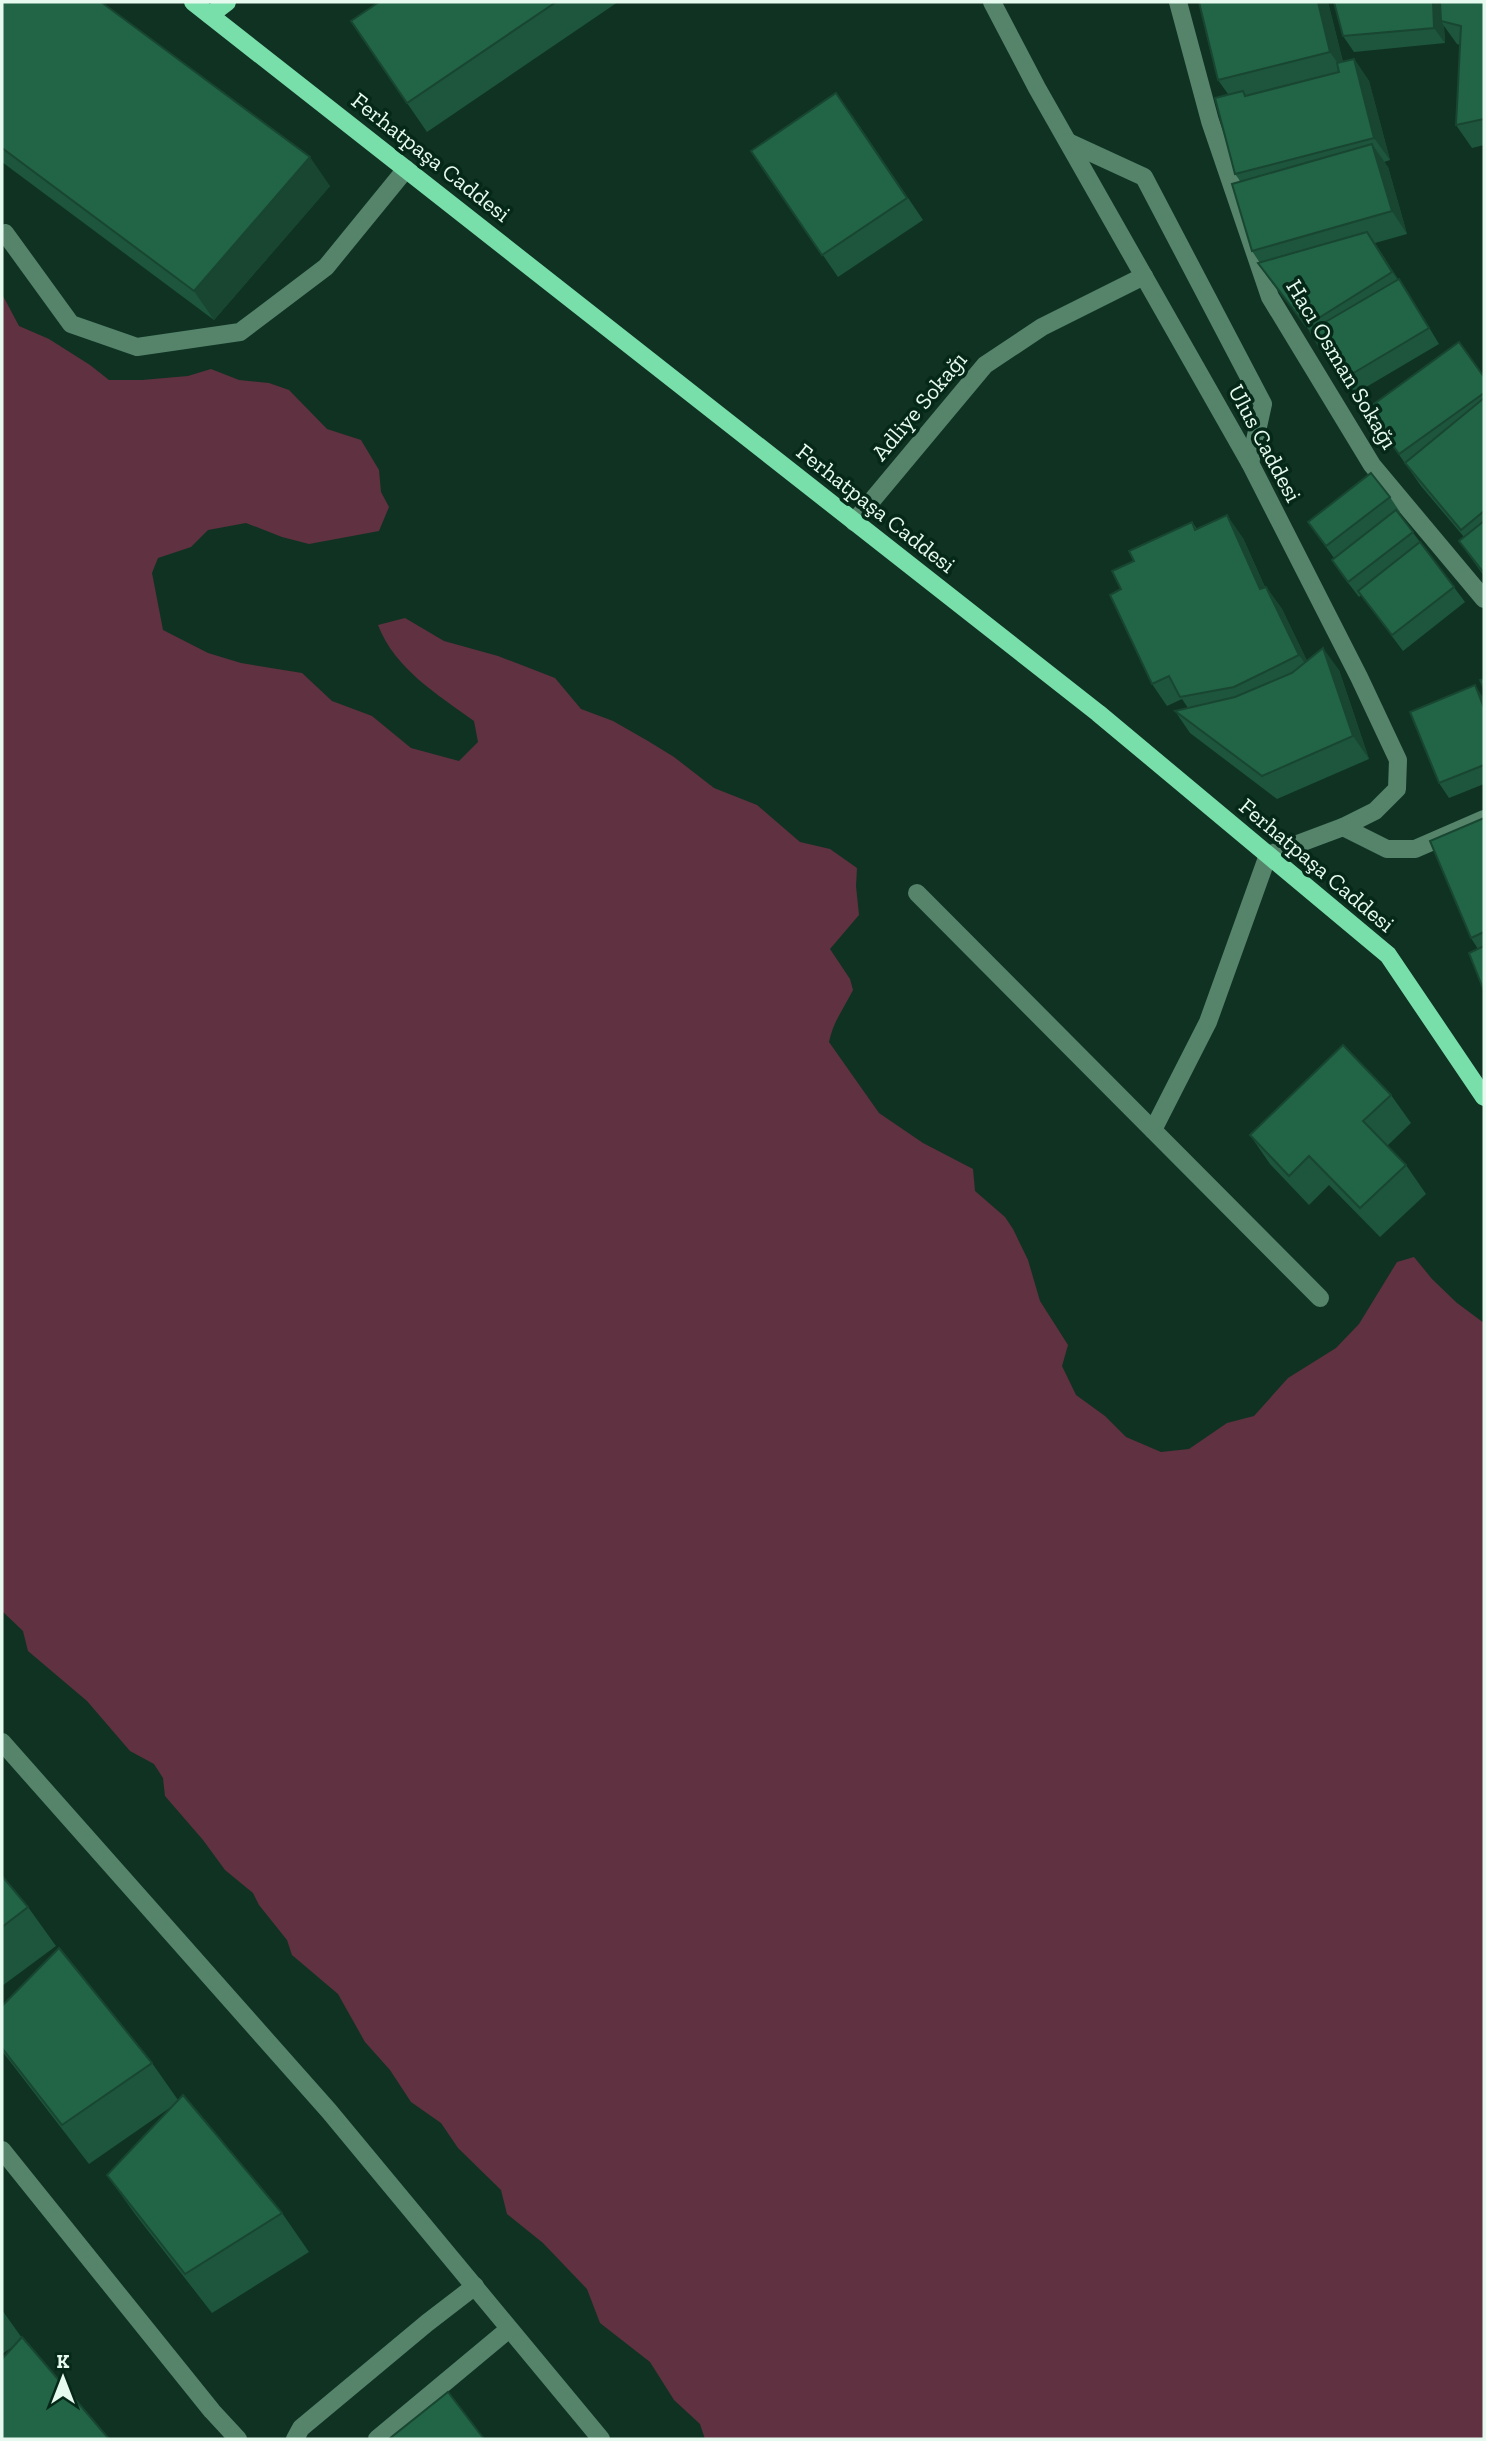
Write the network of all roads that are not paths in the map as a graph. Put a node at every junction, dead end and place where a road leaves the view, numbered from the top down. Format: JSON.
{"nodes":[{"id":1,"x":193,"y":2,"type":"edge"},
{"id":2,"x":227,"y":2,"type":"edge"},
{"id":3,"x":992,"y":2,"type":"edge"},
{"id":4,"x":1178,"y":2,"type":"edge"},
{"id":5,"x":210,"y":15,"type":"junction"},
{"id":6,"x":1068,"y":142,"type":"junction"},
{"id":7,"x":406,"y":169,"type":"junction"},
{"id":8,"x":5,"y":233,"type":"dead end"},
{"id":9,"x":1144,"y":276,"type":"junction"},
{"id":10,"x":1250,"y":463,"type":"junction"},
{"id":11,"x":854,"y":522,"type":"junction"},
{"id":12,"x":1484,"y":600,"type":"edge"},
{"id":13,"x":1484,"y":818,"type":"edge"},
{"id":14,"x":1343,"y":827,"type":"junction"},
{"id":15,"x":1268,"y":855,"type":"junction"},
{"id":16,"x":916,"y":893,"type":"dead end"},
{"id":17,"x":1484,"y":1097,"type":"edge"},
{"id":18,"x":1153,"y":1130,"type":"junction"},
{"id":19,"x":1320,"y":1298,"type":"dead end"},
{"id":20,"x":2,"y":1742,"type":"edge"},
{"id":21,"x":2,"y":2150,"type":"edge"},
{"id":22,"x":475,"y":2286,"type":"junction"},
{"id":23,"x":509,"y":2329,"type":"junction"},
{"id":24,"x":238,"y":2439,"type":"edge"},
{"id":25,"x":295,"y":2439,"type":"edge"},
{"id":26,"x":377,"y":2439,"type":"edge"},
{"id":27,"x":601,"y":2439,"type":"edge"}],
"edges":[{"from":1,"to":5,"type":"main road","name":"Ferhatpaşa Caddesi"},
{"from":2,"to":5,"type":"main road"},
{"from":3,"to":6,"type":"street","name":"Ulus Caddesi"},
{"from":4,"to":12,"type":"street","name":"Hacı Osman Sokağı"},
{"from":5,"to":7,"type":"main road","name":"Ferhatpaşa Caddesi"},
{"from":6,"to":9,"type":"street","name":"Ulus Caddesi"},
{"from":6,"to":10,"type":"street"},
{"from":7,"to":8,"type":"street"},
{"from":7,"to":11,"type":"main road","name":"Ferhatpaşa Caddesi"},
{"from":9,"to":10,"type":"street","name":"Ulus Caddesi"},
{"from":9,"to":11,"type":"street","name":"Adliye Sokağı"},
{"from":10,"to":14,"type":"street","name":"Ulus Caddesi"},
{"from":11,"to":15,"type":"main road","name":"Ferhatpaşa Caddesi"},
{"from":13,"to":14,"type":"street"},
{"from":14,"to":15,"type":"street","name":"Ulus Caddesi"},
{"from":15,"to":17,"type":"main road","name":"Ferhatpaşa Caddesi"},
{"from":15,"to":18,"type":"street"},
{"from":16,"to":18,"type":"street"},
{"from":18,"to":19,"type":"street"},
{"from":20,"to":22,"type":"street"},
{"from":21,"to":24,"type":"street"},
{"from":22,"to":23,"type":"street"},
{"from":22,"to":25,"type":"street"},
{"from":23,"to":26,"type":"street"},
{"from":23,"to":27,"type":"street"}]}
